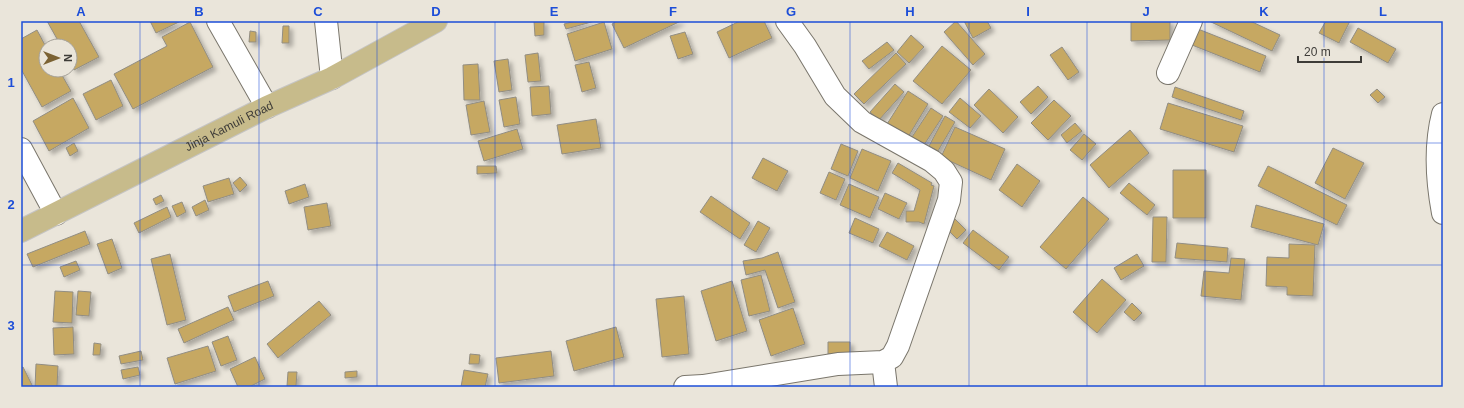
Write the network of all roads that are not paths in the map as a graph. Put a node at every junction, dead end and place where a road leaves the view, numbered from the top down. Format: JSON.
{"nodes":[{"id":1,"x":218,"y":21,"type":"edge"},
{"id":2,"x":326,"y":21,"type":"edge"},
{"id":3,"x":436,"y":21,"type":"edge"},
{"id":4,"x":787,"y":21,"type":"edge"},
{"id":5,"x":1191,"y":21,"type":"edge"},
{"id":6,"x":1168,"y":73,"type":"dead end"},
{"id":7,"x":332,"y":78,"type":"junction"},
{"id":8,"x":267,"y":107,"type":"junction"},
{"id":9,"x":1443,"y":114,"type":"edge"},
{"id":10,"x":21,"y":149,"type":"edge"},
{"id":11,"x":1443,"y":213,"type":"edge"},
{"id":12,"x":56,"y":214,"type":"junction"},
{"id":13,"x":21,"y":231,"type":"edge"},
{"id":14,"x":883,"y":362,"type":"junction"},
{"id":15,"x":685,"y":387,"type":"edge"},
{"id":16,"x":886,"y":387,"type":"edge"}],
"edges":[{"from":1,"to":8,"type":"street"},
{"from":2,"to":7,"type":"street"},
{"from":3,"to":7,"type":"main road","name":"Jinja Kamuli Road"},
{"from":4,"to":14,"type":"street"},
{"from":5,"to":6,"type":"street"},
{"from":7,"to":8,"type":"main road","name":"Jinja Kamuli Road"},
{"from":8,"to":12,"type":"main road","name":"Jinja Kamuli Road"},
{"from":9,"to":11,"type":"street"},
{"from":10,"to":12,"type":"street"},
{"from":12,"to":13,"type":"main road","name":"Jinja Kamuli Road"},
{"from":14,"to":15,"type":"street"},
{"from":14,"to":16,"type":"street"}]}
